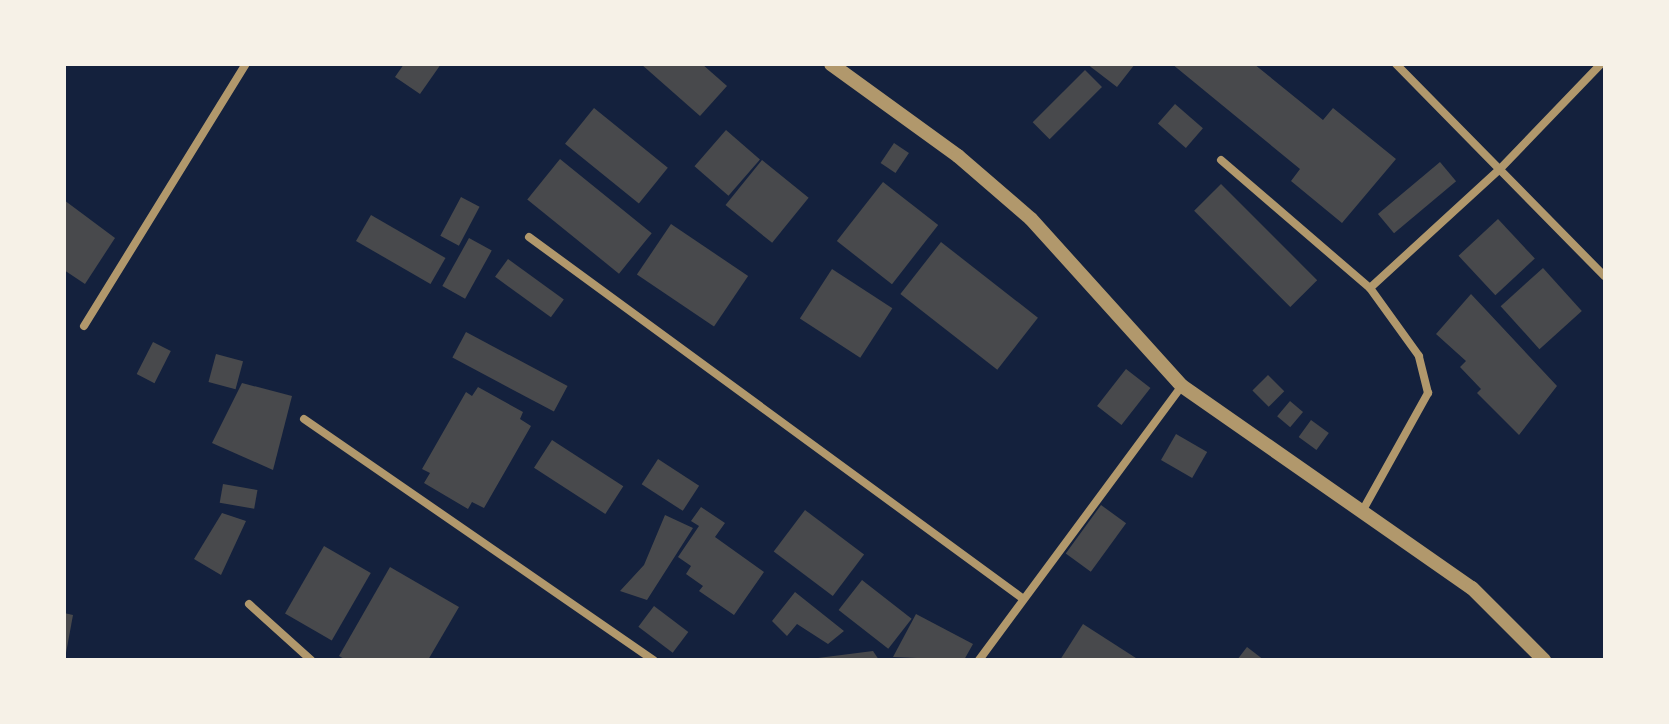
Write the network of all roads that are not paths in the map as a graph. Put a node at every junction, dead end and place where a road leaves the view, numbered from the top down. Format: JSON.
{"nodes":[{"id":1,"x":246,"y":64,"type":"edge"},
{"id":2,"x":831,"y":64,"type":"edge"},
{"id":3,"x":1396,"y":64,"type":"edge"},
{"id":4,"x":1601,"y":64,"type":"edge"},
{"id":5,"x":1221,"y":160,"type":"dead end"},
{"id":6,"x":1499,"y":170,"type":"junction"},
{"id":7,"x":529,"y":237,"type":"dead end"},
{"id":8,"x":1605,"y":277,"type":"edge"},
{"id":9,"x":1370,"y":288,"type":"junction"},
{"id":10,"x":84,"y":326,"type":"dead end"},
{"id":11,"x":1182,"y":386,"type":"junction"},
{"id":12,"x":304,"y":419,"type":"dead end"},
{"id":13,"x":1364,"y":508,"type":"junction"},
{"id":14,"x":1022,"y":598,"type":"junction"},
{"id":15,"x":249,"y":604,"type":"dead end"},
{"id":16,"x":311,"y":660,"type":"edge"},
{"id":17,"x":654,"y":660,"type":"edge"},
{"id":18,"x":979,"y":660,"type":"edge"},
{"id":19,"x":1544,"y":660,"type":"edge"}],
"edges":[{"from":1,"to":10,"type":"street"},
{"from":2,"to":11,"type":"street"},
{"from":3,"to":6,"type":"street"},
{"from":4,"to":6,"type":"street"},
{"from":5,"to":9,"type":"street"},
{"from":6,"to":8,"type":"street"},
{"from":6,"to":9,"type":"street"},
{"from":7,"to":14,"type":"street"},
{"from":9,"to":13,"type":"street"},
{"from":11,"to":13,"type":"street"},
{"from":11,"to":14,"type":"street"},
{"from":12,"to":17,"type":"street"},
{"from":13,"to":19,"type":"street"},
{"from":14,"to":18,"type":"street"},
{"from":15,"to":16,"type":"street"}]}
